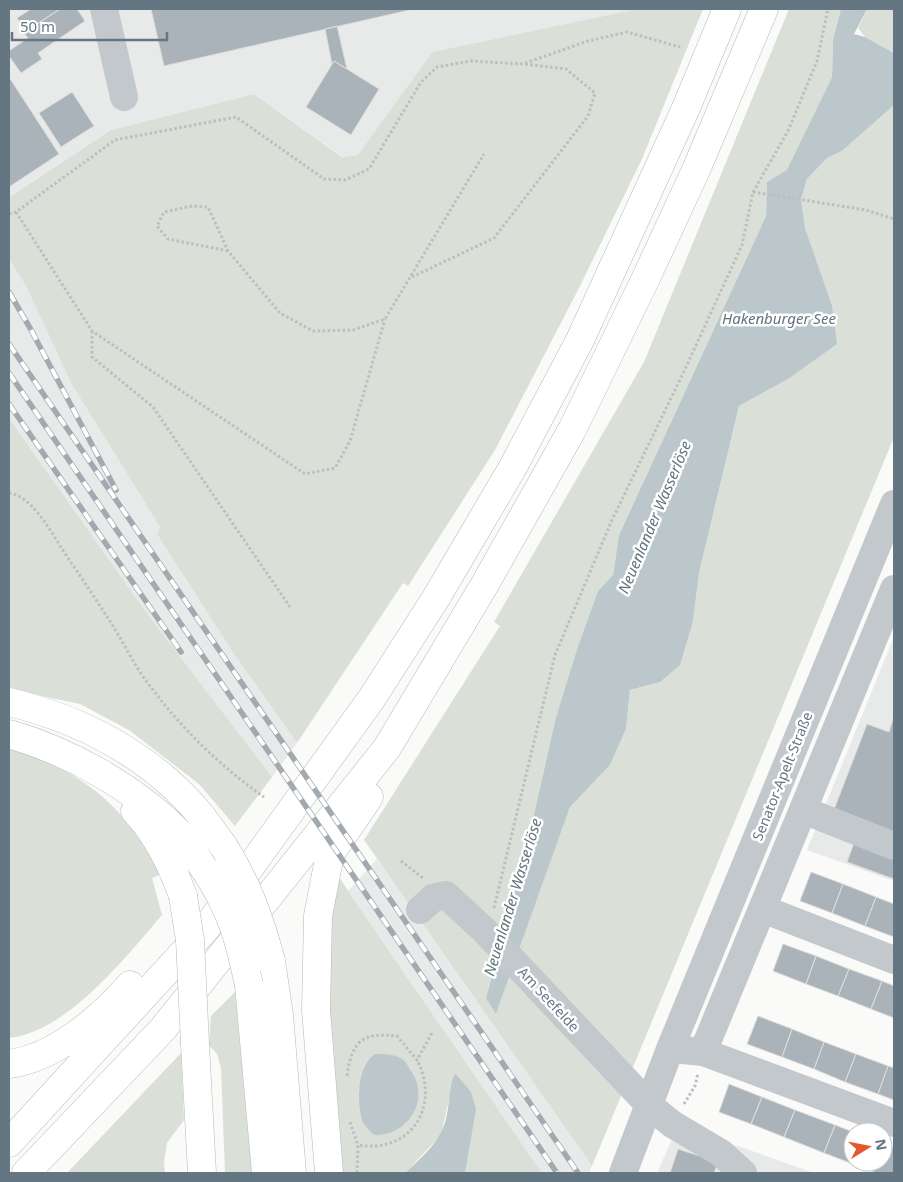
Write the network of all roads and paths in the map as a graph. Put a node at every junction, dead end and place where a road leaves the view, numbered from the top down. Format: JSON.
{"nodes":[{"id":1,"x":104,"y":9,"type":"edge"},
{"id":2,"x":727,"y":9,"type":"edge"},
{"id":3,"x":764,"y":9,"type":"edge"},
{"id":4,"x":828,"y":9,"type":"edge"},
{"id":5,"x":680,"y":47,"type":"dead end"},
{"id":6,"x":523,"y":64,"type":"junction"},
{"id":7,"x":124,"y":97,"type":"dead end"},
{"id":8,"x":484,"y":154,"type":"dead end"},
{"id":9,"x":753,"y":192,"type":"junction"},
{"id":10,"x":16,"y":212,"type":"junction"},
{"id":11,"x":9,"y":214,"type":"edge"},
{"id":12,"x":894,"y":219,"type":"edge"},
{"id":13,"x":228,"y":251,"type":"junction"},
{"id":14,"x":411,"y":277,"type":"junction"},
{"id":15,"x":385,"y":319,"type":"junction"},
{"id":16,"x":92,"y":331,"type":"junction"},
{"id":17,"x":9,"y":493,"type":"edge"},
{"id":18,"x":894,"y":504,"type":"edge"},
{"id":19,"x":892,"y":602,"type":"edge"},
{"id":20,"x":290,"y":608,"type":"dead end"},
{"id":21,"x":9,"y":702,"type":"edge"},
{"id":22,"x":9,"y":734,"type":"edge"},
{"id":23,"x":387,"y":748,"type":"junction"},
{"id":24,"x":96,"y":771,"type":"junction"},
{"id":25,"x":264,"y":797,"type":"dead end"},
{"id":26,"x":803,"y":810,"type":"junction"},
{"id":27,"x":894,"y":846,"type":"edge"},
{"id":28,"x":762,"y":909,"type":"junction"},
{"id":29,"x":420,"y":910,"type":"dead end"},
{"id":30,"x":207,"y":928,"type":"junction"},
{"id":31,"x":499,"y":946,"type":"junction"},
{"id":32,"x":894,"y":960,"type":"edge"},
{"id":33,"x":432,"y":1033,"type":"dead end"},
{"id":34,"x":670,"y":1049,"type":"junction"},
{"id":35,"x":703,"y":1052,"type":"junction"},
{"id":36,"x":417,"y":1060,"type":"junction"},
{"id":37,"x":9,"y":1064,"type":"edge"},
{"id":38,"x":346,"y":1078,"type":"dead end"},
{"id":39,"x":650,"y":1106,"type":"junction"},
{"id":40,"x":350,"y":1118,"type":"dead end"},
{"id":41,"x":894,"y":1123,"type":"edge"},
{"id":42,"x":672,"y":1124,"type":"junction"},
{"id":43,"x":9,"y":1143,"type":"edge"},
{"id":44,"x":358,"y":1145,"type":"junction"},
{"id":45,"x":26,"y":1173,"type":"edge"},
{"id":46,"x":202,"y":1173,"type":"edge"},
{"id":47,"x":266,"y":1173,"type":"edge"},
{"id":48,"x":292,"y":1173,"type":"edge"},
{"id":49,"x":329,"y":1173,"type":"edge"},
{"id":50,"x":357,"y":1173,"type":"edge"},
{"id":51,"x":623,"y":1173,"type":"edge"},
{"id":52,"x":743,"y":1173,"type":"edge"}],
"edges":[{"from":1,"to":7,"type":"street"},
{"from":2,"to":30,"type":"highway"},
{"from":3,"to":23,"type":"highway"},
{"from":4,"to":9,"type":"path"},
{"from":5,"to":6,"type":"path"},
{"from":6,"to":10,"type":"path"},
{"from":6,"to":14,"type":"path"},
{"from":8,"to":14,"type":"path"},
{"from":9,"to":12,"type":"path"},
{"from":9,"to":31,"type":"path"},
{"from":10,"to":11,"type":"path"},
{"from":10,"to":16,"type":"path"},
{"from":13,"to":13,"type":"path"},
{"from":13,"to":15,"type":"path"},
{"from":14,"to":15,"type":"path"},
{"from":15,"to":16,"type":"path"},
{"from":16,"to":20,"type":"path"},
{"from":17,"to":25,"type":"path"},
{"from":18,"to":34,"type":"street","name":"Senator-Apelt-Straße"},
{"from":19,"to":26,"type":"street"},
{"from":21,"to":48,"type":"highway","bridge":true},
{"from":22,"to":24,"type":"highway"},
{"from":23,"to":45,"type":"highway"},
{"from":23,"to":49,"type":"highway"},
{"from":24,"to":46,"type":"highway","bridge":true},
{"from":24,"to":47,"type":"highway","bridge":true},
{"from":26,"to":27,"type":"street"},
{"from":26,"to":28,"type":"street"},
{"from":28,"to":32,"type":"street"},
{"from":28,"to":35,"type":"street"},
{"from":29,"to":31,"type":"street","name":"Am Seefelde"},
{"from":30,"to":37,"type":"highway"},
{"from":30,"to":43,"type":"highway"},
{"from":31,"to":39,"type":"street","name":"Am Seefelde"},
{"from":33,"to":36,"type":"path"},
{"from":34,"to":35,"type":"street"},
{"from":34,"to":39,"type":"street","name":"Senator-Apelt-Straße"},
{"from":35,"to":41,"type":"street"},
{"from":35,"to":42,"type":"path"},
{"from":36,"to":38,"type":"path"},
{"from":36,"to":44,"type":"path"},
{"from":39,"to":42,"type":"street","name":"Am Seefelde"},
{"from":39,"to":51,"type":"street","name":"Senator-Apelt-Straße"},
{"from":40,"to":44,"type":"path"},
{"from":42,"to":52,"type":"street","name":"Am Seefelde"},
{"from":44,"to":50,"type":"path"}]}
